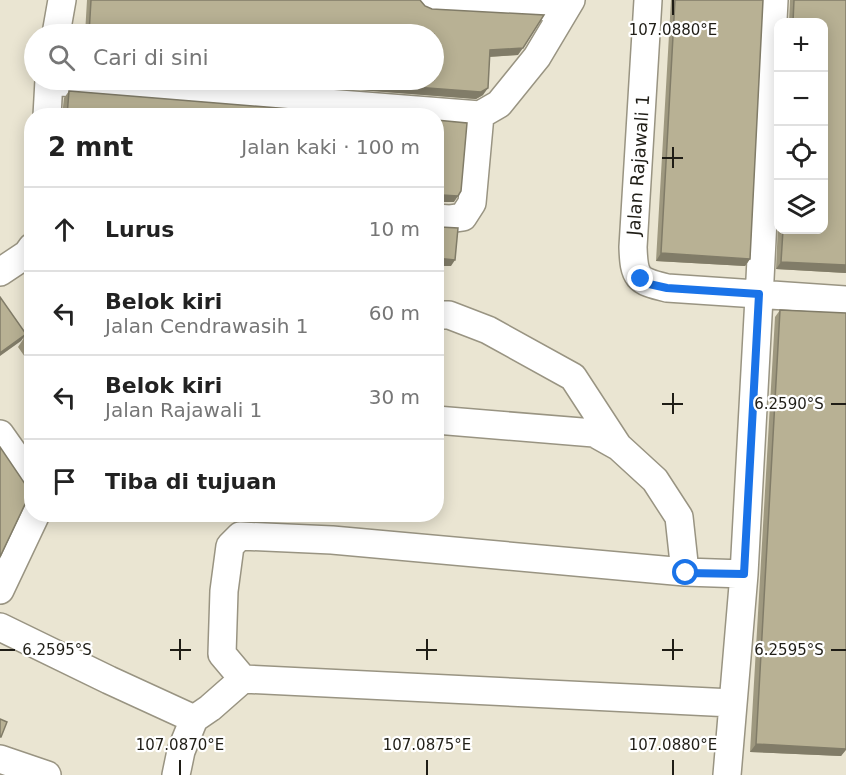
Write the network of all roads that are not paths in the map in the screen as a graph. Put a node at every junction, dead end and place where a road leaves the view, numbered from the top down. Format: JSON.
{"nodes":[{"id":1,"x":62,"y":0,"type":"edge"},
{"id":2,"x":429,"y":0,"type":"edge"},
{"id":3,"x":648,"y":0,"type":"edge"},
{"id":4,"x":774,"y":0,"type":"edge"},
{"id":5,"x":569,"y":4,"type":"edge"},
{"id":6,"x":58,"y":24,"type":"edge"},
{"id":7,"x":48,"y":90,"type":"edge"},
{"id":8,"x":169,"y":90,"type":"edge"},
{"id":9,"x":47,"y":108,"type":"edge"},
{"id":10,"x":384,"y":108,"type":"edge"},
{"id":11,"x":444,"y":113,"type":"edge"},
{"id":12,"x":480,"y":116,"type":"junction"},
{"id":13,"x":444,"y":219,"type":"edge"},
{"id":14,"x":24,"y":254,"type":"edge"},
{"id":15,"x":0,"y":272,"type":"edge"},
{"id":16,"x":759,"y":294,"type":"junction"},
{"id":17,"x":846,"y":300,"type":"edge"},
{"id":18,"x":444,"y":315,"type":"edge"},
{"id":19,"x":444,"y":421,"type":"edge"},
{"id":20,"x":0,"y":434,"type":"edge"},
{"id":21,"x":618,"y":447,"type":"junction"},
{"id":22,"x":24,"y":468,"type":"edge"},
{"id":23,"x":32,"y":522,"type":"edge"},
{"id":24,"x":686,"y":573,"type":"junction"},
{"id":25,"x":744,"y":574,"type":"junction"},
{"id":26,"x":0,"y":590,"type":"edge"},
{"id":27,"x":0,"y":627,"type":"edge"},
{"id":28,"x":243,"y":679,"type":"junction"},
{"id":29,"x":732,"y":703,"type":"junction"},
{"id":30,"x":194,"y":719,"type":"junction"},
{"id":31,"x":0,"y":759,"type":"edge"},
{"id":32,"x":47,"y":775,"type":"edge"},
{"id":33,"x":176,"y":775,"type":"edge"},
{"id":34,"x":728,"y":775,"type":"edge"}],
"edges":[{"from":1,"to":6,"type":"street"},
{"from":2,"to":5,"type":"street"},
{"from":3,"to":16,"type":"street","name":"Jalan Rajawali 1"},
{"from":4,"to":16,"type":"street"},
{"from":5,"to":12,"type":"street"},
{"from":7,"to":9,"type":"street"},
{"from":8,"to":10,"type":"street"},
{"from":11,"to":12,"type":"street"},
{"from":12,"to":13,"type":"street"},
{"from":14,"to":15,"type":"street"},
{"from":16,"to":17,"type":"street","name":"Jalan Rajawali 1"},
{"from":16,"to":25,"type":"street"},
{"from":18,"to":21,"type":"street"},
{"from":19,"to":21,"type":"street"},
{"from":20,"to":22,"type":"street"},
{"from":21,"to":24,"type":"street"},
{"from":23,"to":26,"type":"street"},
{"from":24,"to":25,"type":"street"},
{"from":24,"to":28,"type":"street"},
{"from":25,"to":29,"type":"street"},
{"from":27,"to":30,"type":"street"},
{"from":28,"to":29,"type":"street"},
{"from":28,"to":30,"type":"street"},
{"from":29,"to":34,"type":"street"},
{"from":30,"to":33,"type":"street"},
{"from":31,"to":32,"type":"street"}]}
